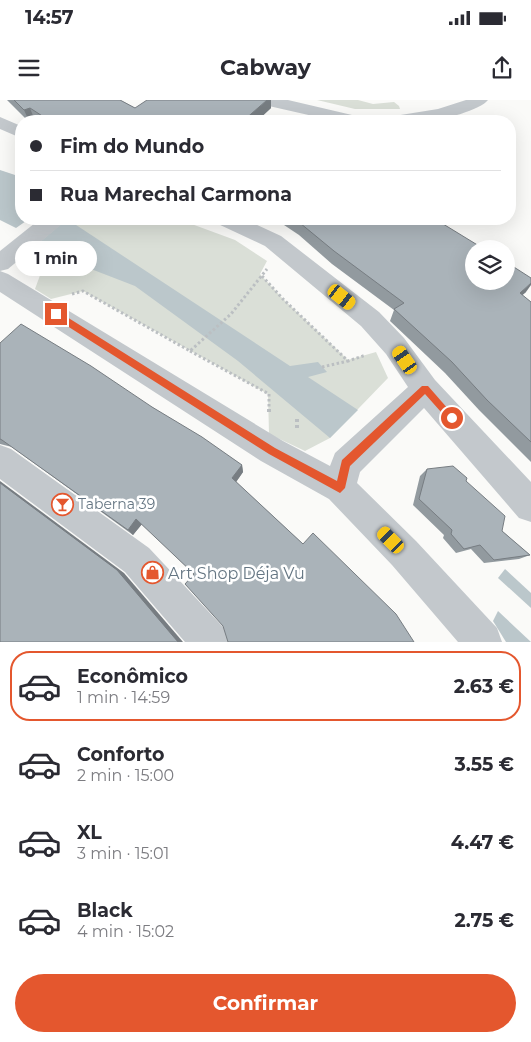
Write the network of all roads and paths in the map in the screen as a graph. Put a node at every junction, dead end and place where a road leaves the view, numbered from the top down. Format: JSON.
{"nodes":[{"id":1,"x":266,"y":100,"type":"edge"},
{"id":2,"x":480,"y":100,"type":"edge"},
{"id":3,"x":330,"y":115,"type":"edge"},
{"id":4,"x":406,"y":115,"type":"edge"},
{"id":5,"x":0,"y":122,"type":"edge"},
{"id":6,"x":15,"y":130,"type":"edge"},
{"id":7,"x":47,"y":225,"type":"edge"},
{"id":8,"x":239,"y":225,"type":"edge"},
{"id":9,"x":280,"y":247,"type":"junction"},
{"id":10,"x":6,"y":258,"type":"edge"},
{"id":11,"x":262,"y":276,"type":"junction"},
{"id":12,"x":0,"y":280,"type":"edge"},
{"id":13,"x":40,"y":304,"type":"junction"},
{"id":14,"x":395,"y":346,"type":"junction"},
{"id":15,"x":190,"y":350,"type":"junction"},
{"id":16,"x":348,"y":360,"type":"junction"},
{"id":17,"x":322,"y":366,"type":"dead end"},
{"id":18,"x":425,"y":389,"type":"junction"},
{"id":19,"x":297,"y":420,"type":"dead end"},
{"id":20,"x":269,"y":421,"type":"dead end"},
{"id":21,"x":298,"y":439,"type":"dead end"},
{"id":22,"x":0,"y":460,"type":"edge"},
{"id":23,"x":343,"y":476,"type":"junction"},
{"id":24,"x":531,"y":506,"type":"edge"},
{"id":25,"x":210,"y":642,"type":"edge"},
{"id":26,"x":483,"y":642,"type":"edge"}],
"edges":[{"from":1,"to":3,"type":"street"},
{"from":2,"to":4,"type":"street"},
{"from":5,"to":6,"type":"street"},
{"from":7,"to":10,"type":"street"},
{"from":8,"to":9,"type":"street"},
{"from":9,"to":11,"type":"path"},
{"from":9,"to":14,"type":"street"},
{"from":11,"to":15,"type":"path"},
{"from":11,"to":16,"type":"path"},
{"from":12,"to":13,"type":"street"},
{"from":13,"to":15,"type":"path"},
{"from":13,"to":23,"type":"street"},
{"from":14,"to":16,"type":"path"},
{"from":14,"to":18,"type":"street"},
{"from":15,"to":20,"type":"path"},
{"from":16,"to":17,"type":"path"},
{"from":18,"to":23,"type":"street"},
{"from":18,"to":24,"type":"street"},
{"from":19,"to":21,"type":"path"},
{"from":22,"to":25,"type":"street"},
{"from":23,"to":26,"type":"street"}]}
